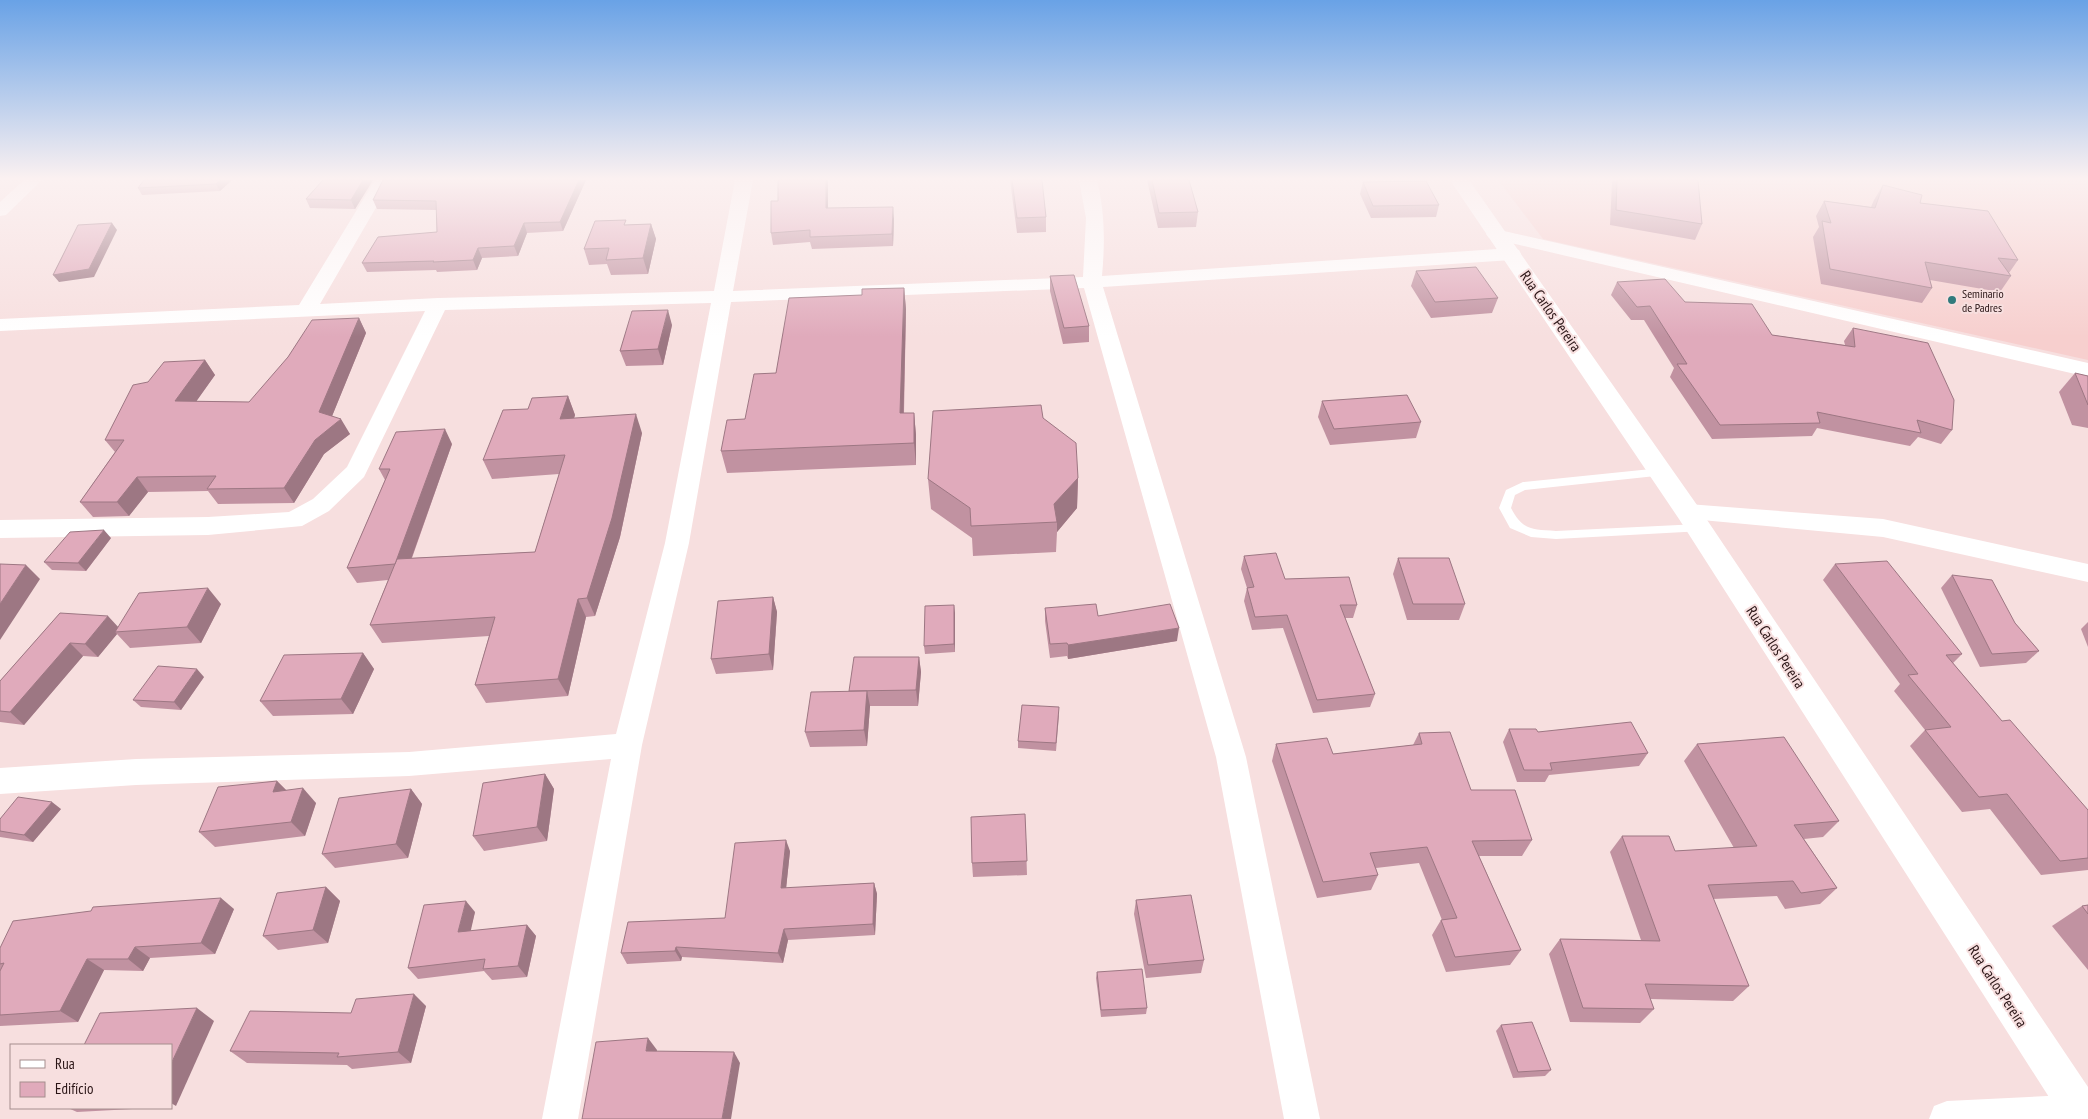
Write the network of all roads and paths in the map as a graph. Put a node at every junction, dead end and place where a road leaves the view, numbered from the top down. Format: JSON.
{"nodes":[{"id":1,"x":353,"y":232,"type":"edge"},
{"id":2,"x":734,"y":232,"type":"edge"},
{"id":3,"x":1096,"y":232,"type":"edge"},
{"id":4,"x":1496,"y":232,"type":"edge"},
{"id":5,"x":1504,"y":244,"type":"junction"},
{"id":6,"x":1092,"y":282,"type":"junction"},
{"id":7,"x":721,"y":297,"type":"junction"},
{"id":8,"x":438,"y":304,"type":"junction"},
{"id":9,"x":306,"y":310,"type":"junction"},
{"id":10,"x":0,"y":324,"type":"edge"},
{"id":11,"x":2088,"y":370,"type":"edge"},
{"id":12,"x":1661,"y":472,"type":"junction"},
{"id":13,"x":1693,"y":520,"type":"junction"},
{"id":14,"x":0,"y":529,"type":"edge"},
{"id":15,"x":2088,"y":573,"type":"edge"},
{"id":16,"x":628,"y":745,"type":"junction"},
{"id":17,"x":0,"y":781,"type":"edge"},
{"id":18,"x":2084,"y":1114,"type":"edge"},
{"id":19,"x":560,"y":1119,"type":"edge"},
{"id":20,"x":1302,"y":1119,"type":"edge"},
{"id":21,"x":1947,"y":1119,"type":"edge"}],
"edges":[{"from":1,"to":9,"type":"street"},
{"from":2,"to":7,"type":"street"},
{"from":3,"to":6,"type":"street"},
{"from":4,"to":5,"type":"main road","name":"Rua Carlos Pereira"},
{"from":5,"to":6,"type":"street"},
{"from":5,"to":11,"type":"street"},
{"from":5,"to":12,"type":"main road","name":"Rua Carlos Pereira"},
{"from":6,"to":7,"type":"street"},
{"from":6,"to":20,"type":"street"},
{"from":7,"to":8,"type":"street"},
{"from":7,"to":16,"type":"street"},
{"from":8,"to":9,"type":"street"},
{"from":8,"to":14,"type":"street"},
{"from":9,"to":10,"type":"street"},
{"from":12,"to":13,"type":"main road","name":"Rua Carlos Pereira"},
{"from":12,"to":13,"type":"lane"},
{"from":13,"to":15,"type":"street"},
{"from":13,"to":18,"type":"main road","name":"Rua Carlos Pereira"},
{"from":16,"to":17,"type":"street"},
{"from":16,"to":19,"type":"street"},
{"from":18,"to":21,"type":"street"}]}
